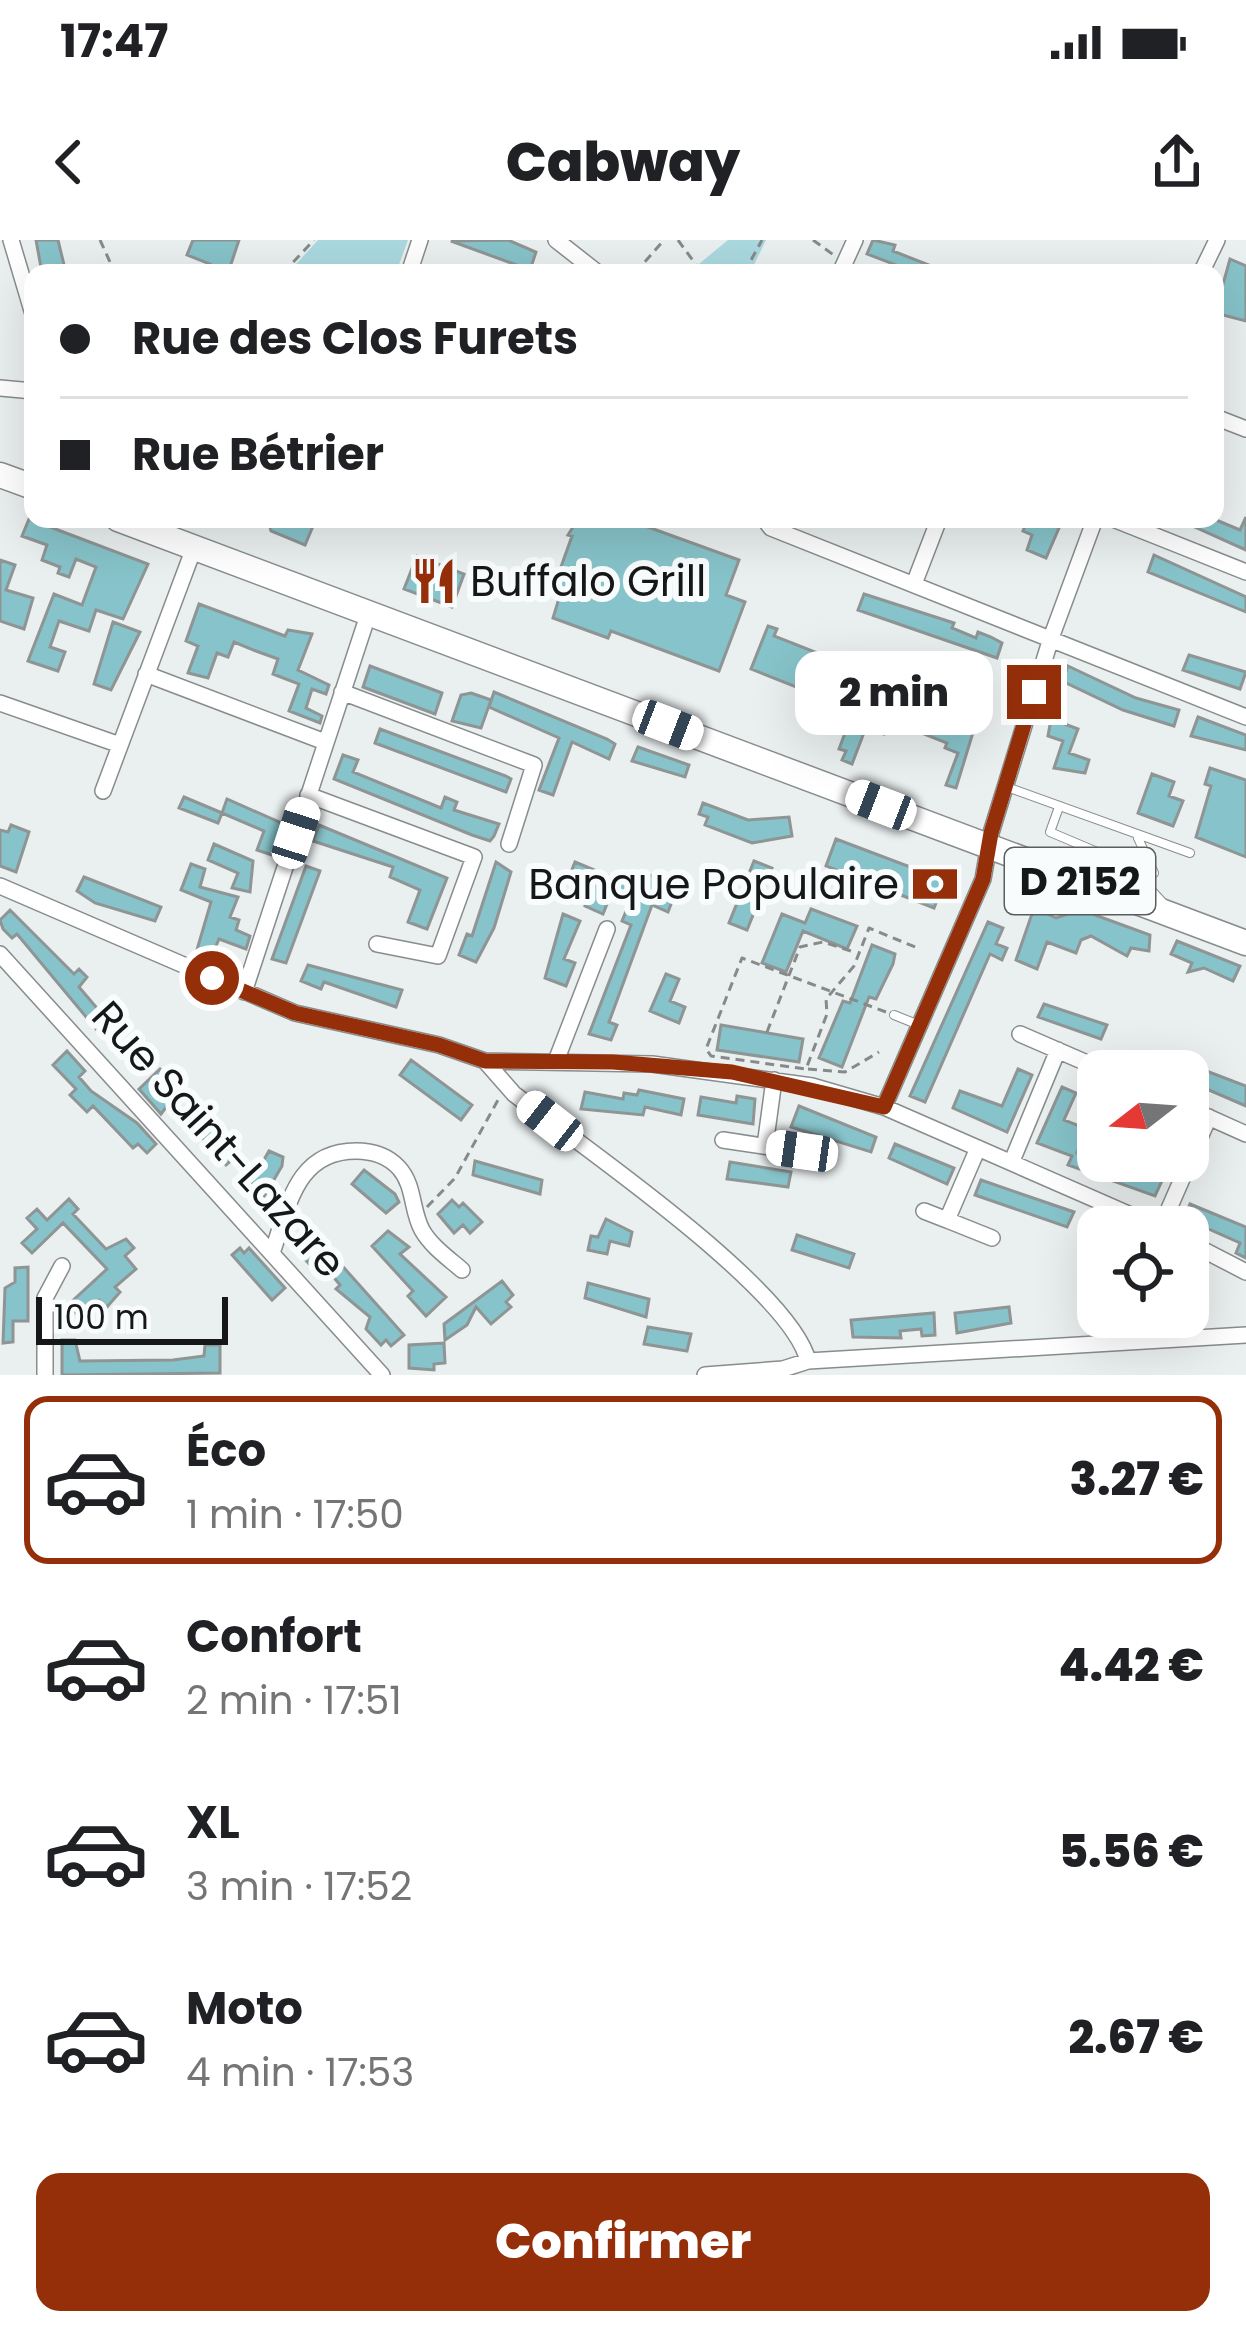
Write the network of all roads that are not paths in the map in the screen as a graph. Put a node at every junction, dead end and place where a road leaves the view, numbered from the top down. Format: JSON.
{"nodes":[{"id":1,"x":10,"y":240,"type":"edge"},
{"id":2,"x":561,"y":242,"type":"edge"},
{"id":3,"x":587,"y":264,"type":"edge"},
{"id":4,"x":24,"y":285,"type":"edge"},
{"id":5,"x":151,"y":528,"type":"edge"},
{"id":6,"x":783,"y":528,"type":"edge"},
{"id":7,"x":936,"y":528,"type":"edge"},
{"id":8,"x":1092,"y":528,"type":"edge"},
{"id":9,"x":1136,"y":528,"type":"edge"},
{"id":10,"x":194,"y":548,"type":"junction"},
{"id":11,"x":1246,"y":572,"type":"edge"},
{"id":12,"x":914,"y":584,"type":"junction"},
{"id":13,"x":369,"y":611,"type":"junction"},
{"id":14,"x":1051,"y":638,"type":"junction"},
{"id":15,"x":146,"y":674,"type":"junction"},
{"id":16,"x":342,"y":692,"type":"junction"},
{"id":17,"x":0,"y":703,"type":"edge"},
{"id":18,"x":1246,"y":717,"type":"edge"},
{"id":19,"x":325,"y":742,"type":"junction"},
{"id":20,"x":120,"y":745,"type":"junction"},
{"id":21,"x":1005,"y":787,"type":"junction"},
{"id":22,"x":103,"y":791,"type":"dead end"},
{"id":23,"x":308,"y":795,"type":"junction"},
{"id":24,"x":1059,"y":807,"type":"junction"},
{"id":25,"x":1137,"y":836,"type":"junction"},
{"id":26,"x":509,"y":844,"type":"dead end"},
{"id":27,"x":988,"y":847,"type":"junction"},
{"id":28,"x":1190,"y":853,"type":"dead end"},
{"id":29,"x":1013,"y":856,"type":"junction"},
{"id":30,"x":1154,"y":873,"type":"dead end"},
{"id":31,"x":0,"y":886,"type":"edge"},
{"id":32,"x":1105,"y":890,"type":"junction"},
{"id":33,"x":1172,"y":915,"type":"junction"},
{"id":34,"x":607,"y":928,"type":"dead end"},
{"id":35,"x":377,"y":944,"type":"dead end"},
{"id":36,"x":1246,"y":944,"type":"edge"},
{"id":37,"x":0,"y":954,"type":"edge"},
{"id":38,"x":244,"y":992,"type":"junction"},
{"id":39,"x":894,"y":1015,"type":"road end"},
{"id":40,"x":919,"y":1025,"type":"junction"},
{"id":41,"x":1020,"y":1034,"type":"dead end"},
{"id":42,"x":1058,"y":1050,"type":"junction"},
{"id":43,"x":1077,"y":1058,"type":"edge"},
{"id":44,"x":485,"y":1061,"type":"junction"},
{"id":45,"x":556,"y":1061,"type":"junction"},
{"id":46,"x":774,"y":1080,"type":"junction"},
{"id":47,"x":884,"y":1107,"type":"junction"},
{"id":48,"x":1209,"y":1118,"type":"edge"},
{"id":49,"x":1246,"y":1134,"type":"edge"},
{"id":50,"x":723,"y":1140,"type":"dead end"},
{"id":51,"x":765,"y":1146,"type":"junction"},
{"id":52,"x":978,"y":1148,"type":"junction"},
{"id":53,"x":802,"y":1151,"type":"dead end"},
{"id":54,"x":1012,"y":1161,"type":"junction"},
{"id":55,"x":1112,"y":1206,"type":"edge"},
{"id":56,"x":924,"y":1211,"type":"dead end"},
{"id":57,"x":947,"y":1220,"type":"junction"},
{"id":58,"x":992,"y":1238,"type":"dead end"},
{"id":59,"x":273,"y":1250,"type":"junction"},
{"id":60,"x":1209,"y":1253,"type":"edge"},
{"id":61,"x":62,"y":1266,"type":"dead end"},
{"id":62,"x":462,"y":1270,"type":"dead end"},
{"id":63,"x":1246,"y":1272,"type":"edge"},
{"id":64,"x":1246,"y":1335,"type":"edge"},
{"id":65,"x":808,"y":1360,"type":"junction"},
{"id":66,"x":45,"y":1375,"type":"edge"},
{"id":67,"x":382,"y":1375,"type":"edge"},
{"id":68,"x":705,"y":1375,"type":"edge"}],
"edges":[{"from":1,"to":4,"type":"street"},
{"from":2,"to":3,"type":"street"},
{"from":5,"to":10,"type":"main road","number":"D 2152"},
{"from":6,"to":12,"type":"street"},
{"from":7,"to":12,"type":"street"},
{"from":8,"to":14,"type":"street"},
{"from":9,"to":11,"type":"street"},
{"from":10,"to":13,"type":"main road","number":"D 2152"},
{"from":10,"to":15,"type":"street"},
{"from":12,"to":14,"type":"street"},
{"from":13,"to":16,"type":"street"},
{"from":13,"to":27,"type":"main road","number":"D 2152"},
{"from":14,"to":18,"type":"street"},
{"from":14,"to":21,"type":"street"},
{"from":15,"to":19,"type":"street"},
{"from":15,"to":20,"type":"street"},
{"from":16,"to":19,"type":"street"},
{"from":16,"to":26,"type":"street"},
{"from":17,"to":20,"type":"street"},
{"from":19,"to":23,"type":"street"},
{"from":20,"to":22,"type":"street"},
{"from":21,"to":24,"type":"lane"},
{"from":21,"to":27,"type":"street"},
{"from":23,"to":35,"type":"street"},
{"from":23,"to":38,"type":"street"},
{"from":24,"to":25,"type":"lane"},
{"from":24,"to":33,"type":"lane"},
{"from":25,"to":28,"type":"lane"},
{"from":25,"to":30,"type":"lane"},
{"from":27,"to":29,"type":"main road","number":"D 2152"},
{"from":27,"to":40,"type":"street"},
{"from":29,"to":32,"type":"main road","number":"D 2152"},
{"from":29,"to":32,"type":"lane"},
{"from":31,"to":38,"type":"street"},
{"from":32,"to":33,"type":"main road","number":"D 2152"},
{"from":33,"to":36,"type":"main road","number":"D 2152"},
{"from":34,"to":45,"type":"street"},
{"from":37,"to":59,"type":"street","name":"Rue Saint-Lazare"},
{"from":38,"to":44,"type":"street"},
{"from":39,"to":40,"type":"lane"},
{"from":40,"to":47,"type":"street"},
{"from":41,"to":42,"type":"street"},
{"from":42,"to":43,"type":"street"},
{"from":42,"to":54,"type":"street"},
{"from":44,"to":45,"type":"street"},
{"from":44,"to":65,"type":"street"},
{"from":45,"to":46,"type":"street"},
{"from":46,"to":47,"type":"street"},
{"from":46,"to":51,"type":"street"},
{"from":47,"to":52,"type":"street"},
{"from":48,"to":49,"type":"street"},
{"from":50,"to":51,"type":"street"},
{"from":51,"to":53,"type":"street"},
{"from":52,"to":54,"type":"street"},
{"from":52,"to":57,"type":"street"},
{"from":54,"to":55,"type":"street"},
{"from":56,"to":57,"type":"street"},
{"from":57,"to":58,"type":"street"},
{"from":59,"to":62,"type":"street"},
{"from":59,"to":67,"type":"street","name":"Rue Saint-Lazare"},
{"from":60,"to":63,"type":"street"},
{"from":61,"to":66,"type":"street"},
{"from":64,"to":65,"type":"street"},
{"from":65,"to":68,"type":"street"}]}
